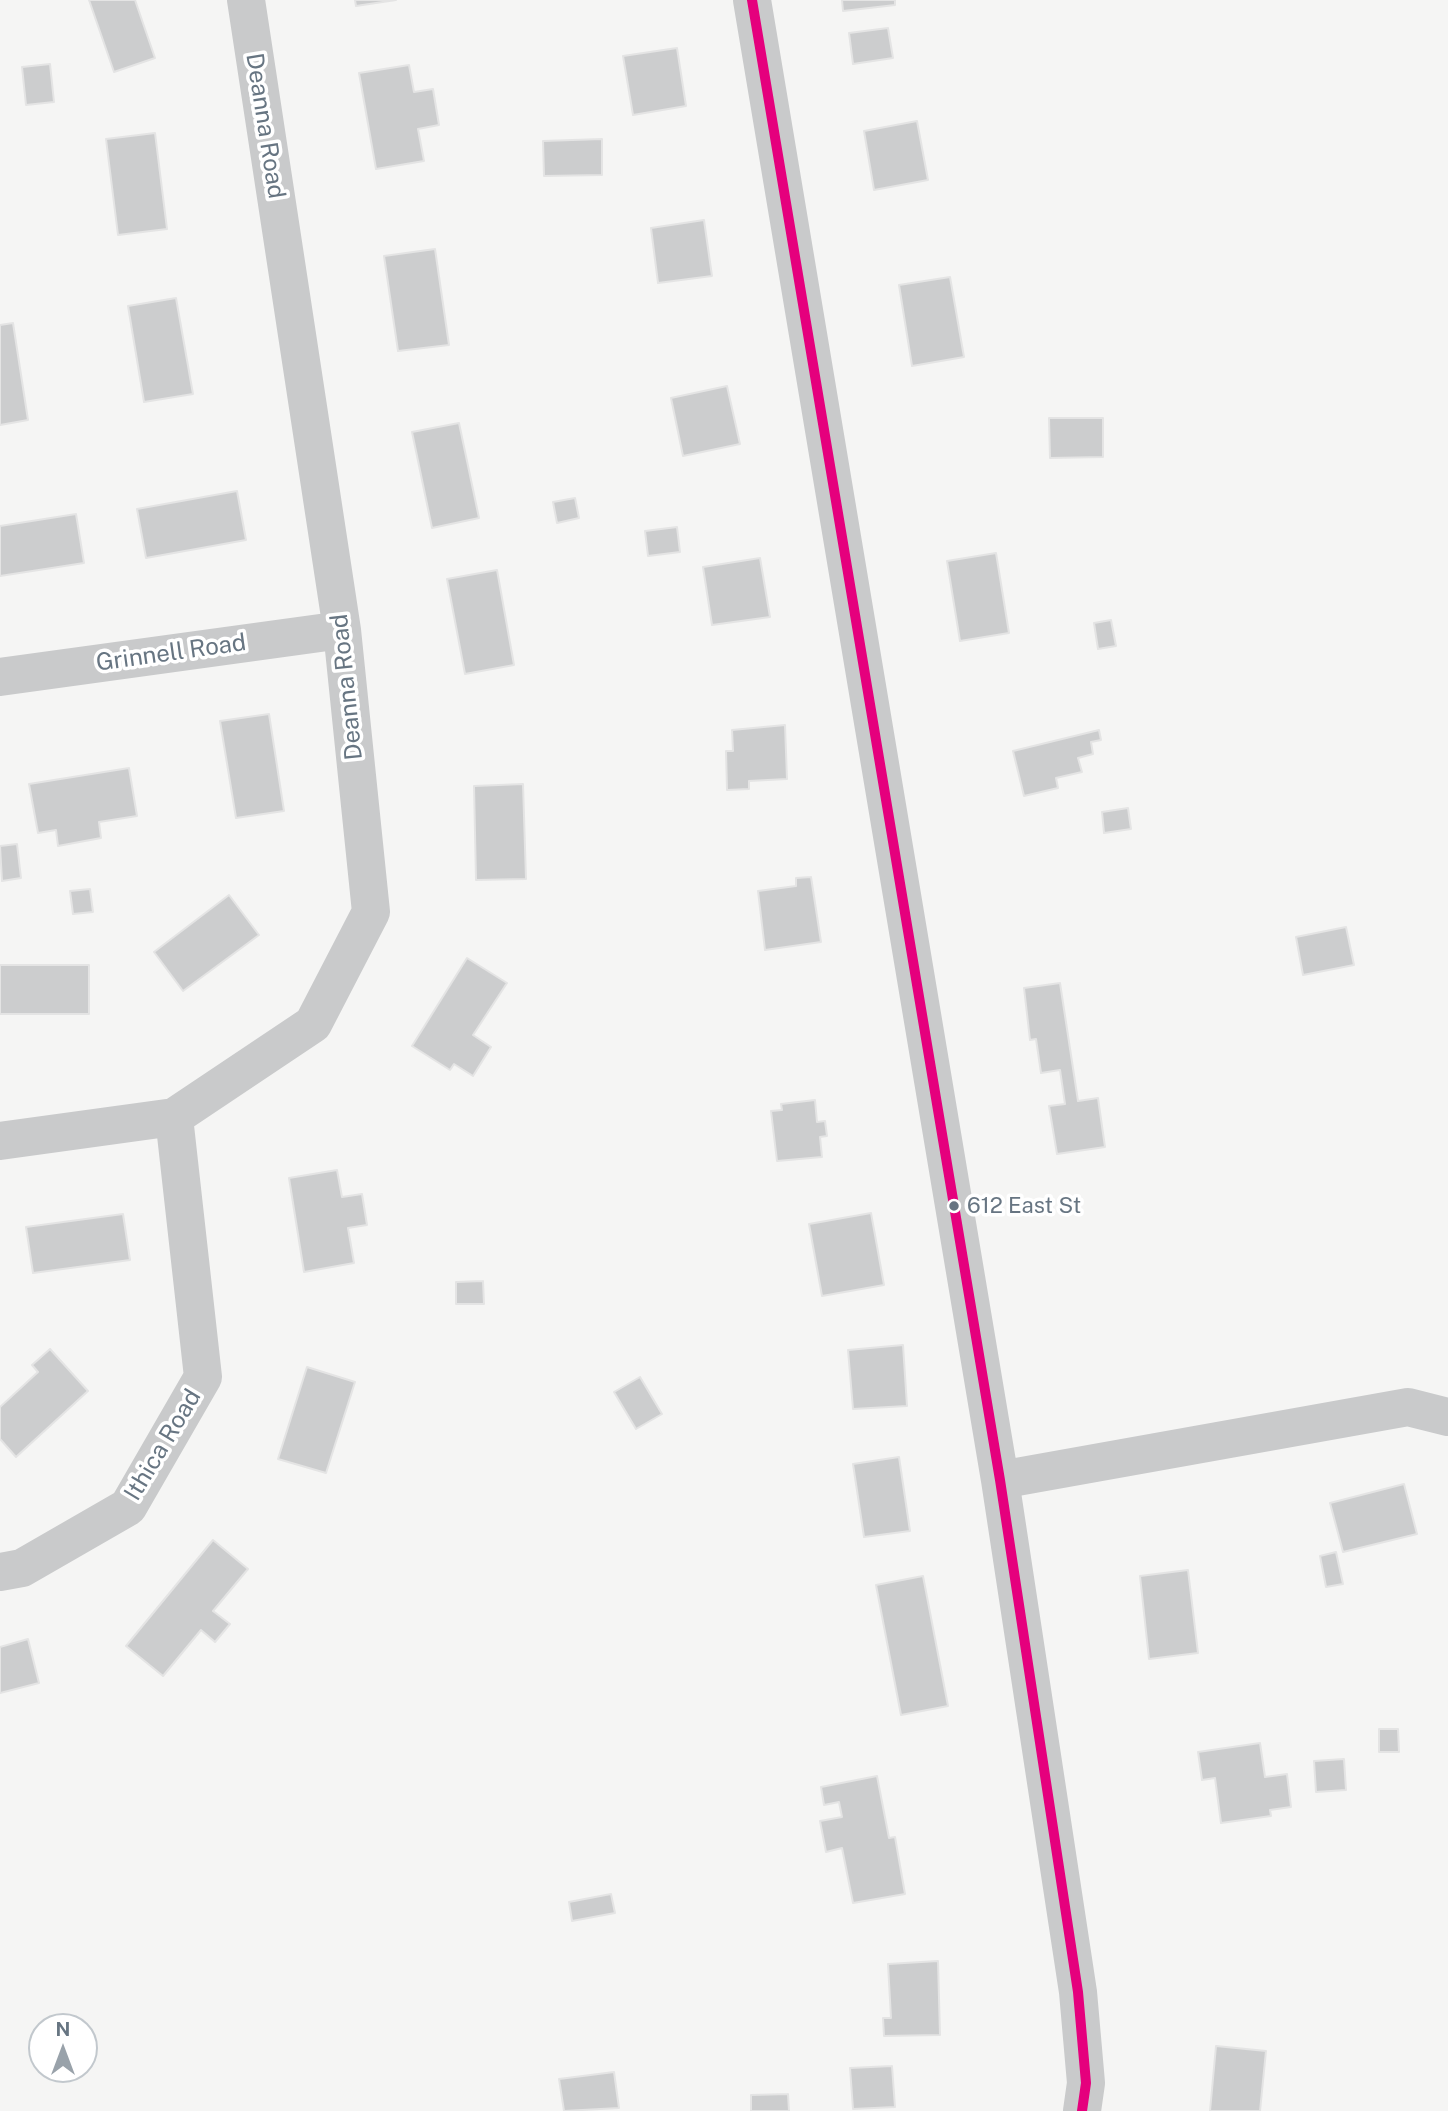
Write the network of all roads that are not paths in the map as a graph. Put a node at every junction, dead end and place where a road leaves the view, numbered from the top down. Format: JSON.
{"nodes":[{"id":1,"x":246,"y":0,"type":"edge"},
{"id":2,"x":752,"y":0,"type":"edge"},
{"id":3,"x":342,"y":630,"type":"junction"},
{"id":4,"x":0,"y":677,"type":"edge"},
{"id":5,"x":174,"y":1117,"type":"junction"},
{"id":6,"x":0,"y":1141,"type":"edge"},
{"id":7,"x":1448,"y":1417,"type":"edge"},
{"id":8,"x":1000,"y":1480,"type":"junction"},
{"id":9,"x":0,"y":1572,"type":"edge"},
{"id":10,"x":1082,"y":2111,"type":"edge"}],
"edges":[{"from":1,"to":3,"type":"street","name":"Deanna Road"},
{"from":2,"to":8,"type":"street"},
{"from":3,"to":4,"type":"street","name":"Grinnell Road"},
{"from":3,"to":5,"type":"street","name":"Deanna Road"},
{"from":5,"to":6,"type":"street","name":"Deanna Road"},
{"from":5,"to":9,"type":"street","name":"Ithica Road"},
{"from":7,"to":8,"type":"street"},
{"from":8,"to":10,"type":"street"}]}
